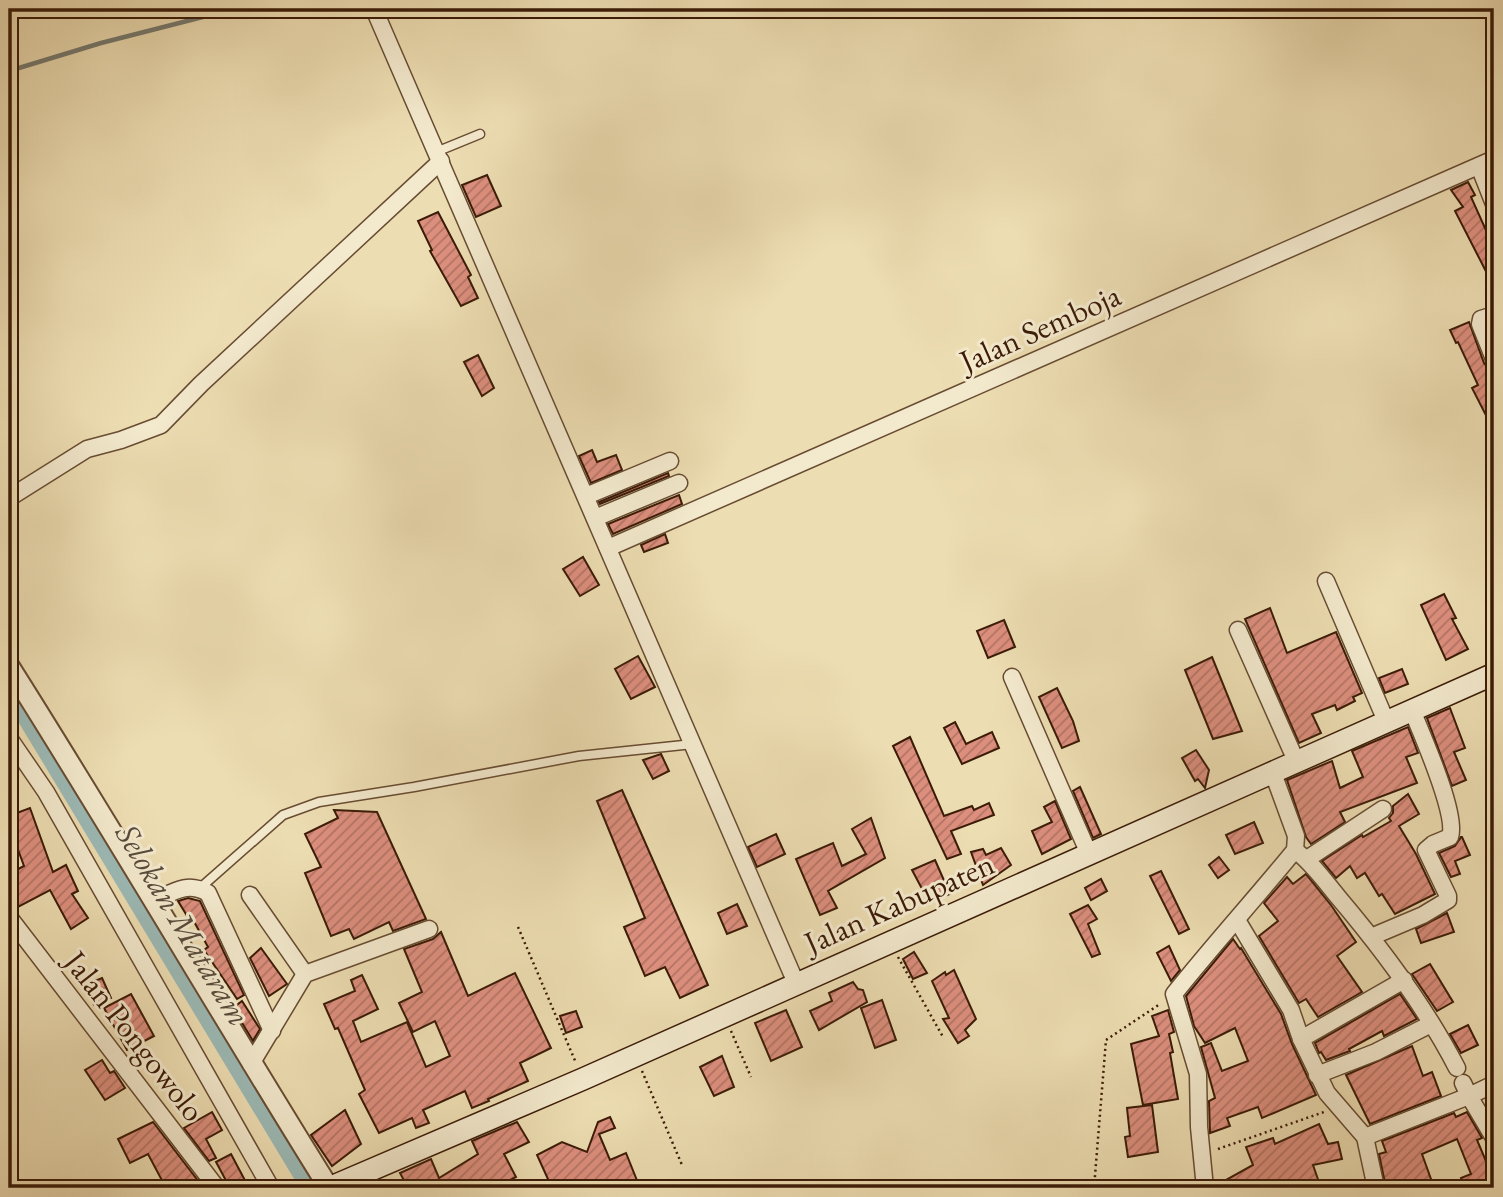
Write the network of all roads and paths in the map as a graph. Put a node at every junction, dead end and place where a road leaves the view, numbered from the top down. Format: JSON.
{"nodes":[{"id":1,"x":374,"y":9,"type":"edge"},
{"id":2,"x":481,"y":134,"type":"dead end"},
{"id":3,"x":438,"y":157,"type":"junction"},
{"id":4,"x":1494,"y":159,"type":"edge"},
{"id":5,"x":1479,"y":166,"type":"junction"},
{"id":6,"x":1494,"y":204,"type":"edge"},
{"id":7,"x":1494,"y":315,"type":"edge"},
{"id":8,"x":1494,"y":359,"type":"edge"},
{"id":9,"x":670,"y":461,"type":"dead end"},
{"id":10,"x":679,"y":482,"type":"dead end"},
{"id":11,"x":586,"y":496,"type":"junction"},
{"id":12,"x":9,"y":498,"type":"edge"},
{"id":13,"x":595,"y":518,"type":"junction"},
{"id":14,"x":608,"y":548,"type":"junction"},
{"id":15,"x":1326,"y":581,"type":"dead end"},
{"id":16,"x":1238,"y":630,"type":"dead end"},
{"id":17,"x":9,"y":666,"type":"edge"},
{"id":18,"x":1494,"y":674,"type":"edge"},
{"id":19,"x":1012,"y":677,"type":"dead end"},
{"id":20,"x":1412,"y":710,"type":"junction"},
{"id":21,"x":1386,"y":721,"type":"junction"},
{"id":22,"x":9,"y":738,"type":"edge"},
{"id":23,"x":693,"y":744,"type":"junction"},
{"id":24,"x":1297,"y":763,"type":"junction"},
{"id":25,"x":1273,"y":773,"type":"junction"},
{"id":26,"x":1383,"y":809,"type":"dead end"},
{"id":27,"x":1089,"y":855,"type":"junction"},
{"id":28,"x":1301,"y":855,"type":"junction"},
{"id":29,"x":199,"y":889,"type":"junction"},
{"id":30,"x":250,"y":895,"type":"dead end"},
{"id":31,"x":154,"y":901,"type":"junction"},
{"id":32,"x":9,"y":917,"type":"edge"},
{"id":33,"x":1237,"y":920,"type":"junction"},
{"id":34,"x":518,"y":927,"type":"dead end"},
{"id":35,"x":429,"y":929,"type":"dead end"},
{"id":36,"x":1371,"y":937,"type":"junction"},
{"id":37,"x":890,"y":942,"type":"junction"},
{"id":38,"x":305,"y":974,"type":"junction"},
{"id":39,"x":1404,"y":980,"type":"junction"},
{"id":40,"x":796,"y":983,"type":"junction"},
{"id":41,"x":1174,"y":994,"type":"junction"},
{"id":42,"x":723,"y":1015,"type":"junction"},
{"id":43,"x":1431,"y":1024,"type":"junction"},
{"id":44,"x":272,"y":1031,"type":"junction"},
{"id":45,"x":943,"y":1037,"type":"dead end"},
{"id":46,"x":1301,"y":1039,"type":"junction"},
{"id":47,"x":635,"y":1055,"type":"junction"},
{"id":48,"x":251,"y":1064,"type":"junction"},
{"id":49,"x":1317,"y":1074,"type":"junction"},
{"id":50,"x":751,"y":1077,"type":"dead end"},
{"id":51,"x":583,"y":1079,"type":"junction"},
{"id":52,"x":1463,"y":1082,"type":"junction"},
{"id":53,"x":1494,"y":1084,"type":"edge"},
{"id":54,"x":1340,"y":1107,"type":"junction"},
{"id":55,"x":1365,"y":1137,"type":"junction"},
{"id":56,"x":1494,"y":1138,"type":"edge"},
{"id":57,"x":1201,"y":1155,"type":"junction"},
{"id":58,"x":682,"y":1165,"type":"dead end"},
{"id":59,"x":217,"y":1188,"type":"edge"},
{"id":60,"x":271,"y":1188,"type":"edge"},
{"id":61,"x":329,"y":1188,"type":"edge"},
{"id":62,"x":1094,"y":1188,"type":"edge"},
{"id":63,"x":1205,"y":1188,"type":"edge"},
{"id":64,"x":1376,"y":1188,"type":"edge"}],
"edges":[{"from":1,"to":3,"type":"street"},
{"from":2,"to":3,"type":"lane"},
{"from":3,"to":11,"type":"street"},
{"from":3,"to":12,"type":"street"},
{"from":4,"to":5,"type":"street","name":"Jalan Semboja"},
{"from":5,"to":6,"type":"street"},
{"from":5,"to":14,"type":"street","name":"Jalan Semboja"},
{"from":7,"to":8,"type":"street"},
{"from":9,"to":11,"type":"street"},
{"from":10,"to":13,"type":"street"},
{"from":11,"to":13,"type":"street"},
{"from":13,"to":14,"type":"street"},
{"from":14,"to":23,"type":"street"},
{"from":15,"to":21,"type":"street"},
{"from":16,"to":24,"type":"street"},
{"from":17,"to":31,"type":"street"},
{"from":18,"to":20,"type":"main road","name":"Jalan Kabupaten"},
{"from":19,"to":27,"type":"street"},
{"from":20,"to":21,"type":"main road","name":"Jalan Kabupaten"},
{"from":20,"to":36,"type":"street"},
{"from":21,"to":24,"type":"main road","name":"Jalan Kabupaten"},
{"from":22,"to":60,"type":"street"},
{"from":23,"to":29,"type":"lane"},
{"from":23,"to":40,"type":"street"},
{"from":24,"to":25,"type":"main road","name":"Jalan Kabupaten"},
{"from":25,"to":27,"type":"main road","name":"Jalan Kabupaten"},
{"from":25,"to":28,"type":"street"},
{"from":26,"to":28,"type":"street"},
{"from":27,"to":37,"type":"main road","name":"Jalan Kabupaten"},
{"from":28,"to":33,"type":"street"},
{"from":28,"to":36,"type":"street"},
{"from":29,"to":31,"type":"street"},
{"from":29,"to":44,"type":"street"},
{"from":30,"to":38,"type":"street"},
{"from":31,"to":48,"type":"street"},
{"from":32,"to":59,"type":"street","name":"Jalan Pongowolo"},
{"from":33,"to":41,"type":"street"},
{"from":33,"to":46,"type":"street"},
{"from":34,"to":51,"type":"path"},
{"from":35,"to":38,"type":"street"},
{"from":36,"to":39,"type":"street"},
{"from":37,"to":40,"type":"main road","name":"Jalan Kabupaten"},
{"from":37,"to":45,"type":"path"},
{"from":38,"to":44,"type":"street"},
{"from":39,"to":43,"type":"street"},
{"from":39,"to":46,"type":"street"},
{"from":40,"to":42,"type":"main road","name":"Jalan Kabupaten"},
{"from":41,"to":57,"type":"street"},
{"from":41,"to":62,"type":"path"},
{"from":42,"to":47,"type":"main road","name":"Jalan Kabupaten"},
{"from":42,"to":50,"type":"path"},
{"from":43,"to":49,"type":"street"},
{"from":43,"to":52,"type":"street"},
{"from":44,"to":48,"type":"street"},
{"from":46,"to":49,"type":"street"},
{"from":47,"to":51,"type":"main road","name":"Jalan Kabupaten"},
{"from":47,"to":58,"type":"path"},
{"from":48,"to":61,"type":"street"},
{"from":49,"to":54,"type":"street"},
{"from":51,"to":61,"type":"main road","name":"Jalan Kabupaten"},
{"from":52,"to":53,"type":"street"},
{"from":52,"to":55,"type":"street"},
{"from":52,"to":56,"type":"street"},
{"from":54,"to":55,"type":"street"},
{"from":54,"to":57,"type":"path"},
{"from":55,"to":64,"type":"street"},
{"from":57,"to":63,"type":"street"}]}
